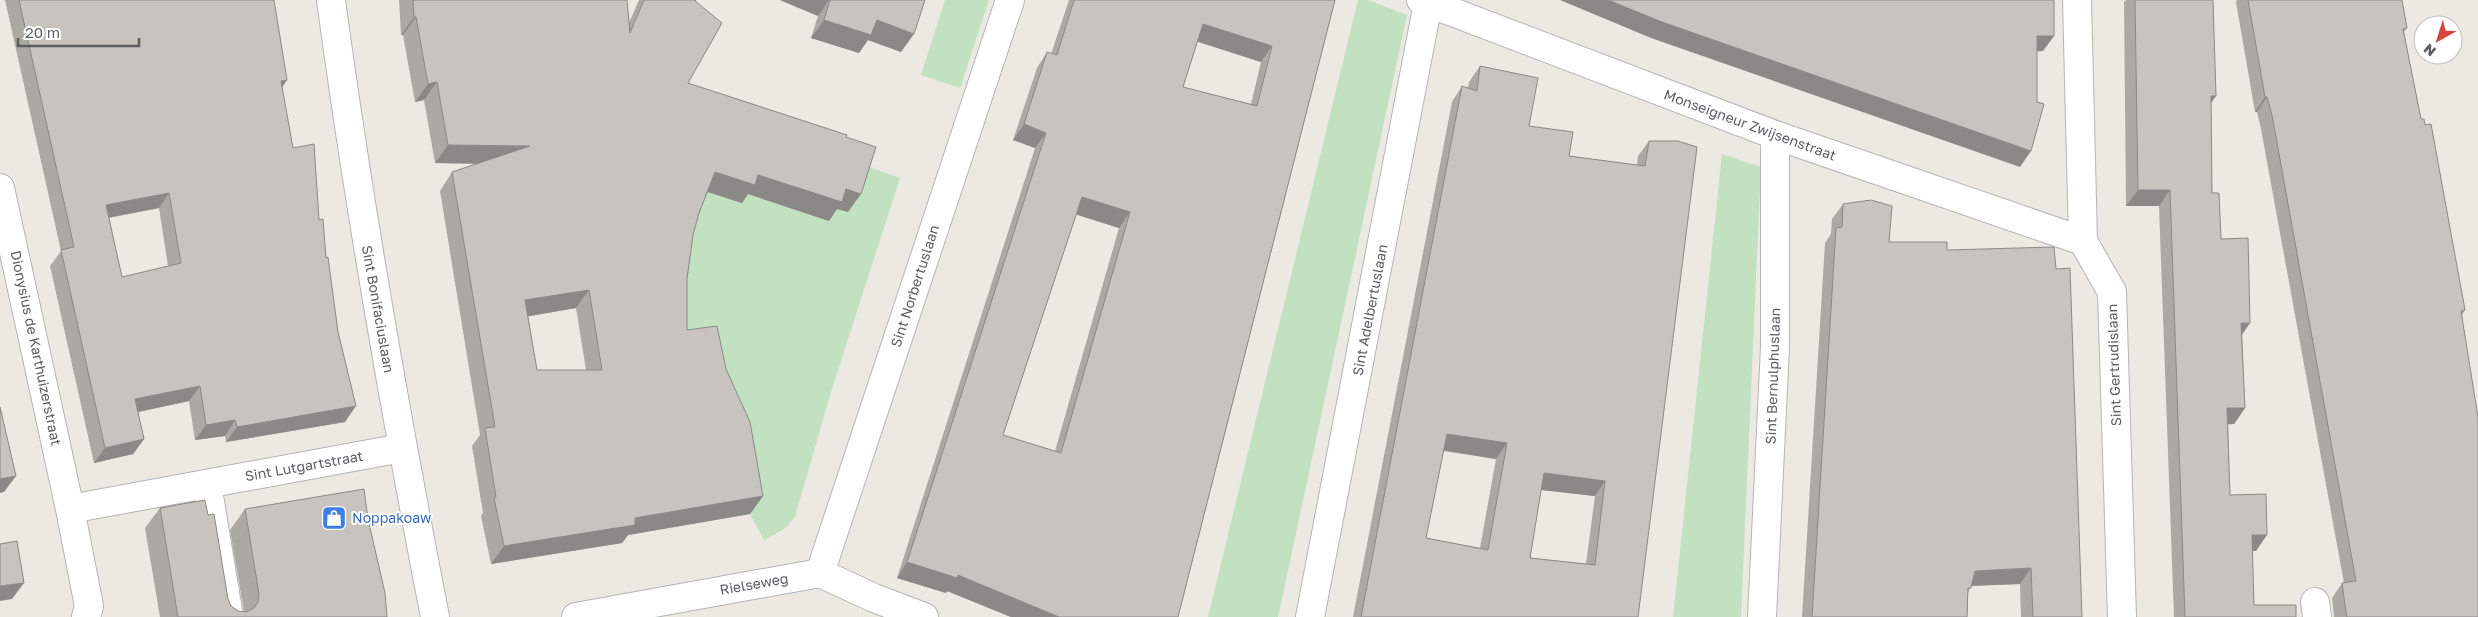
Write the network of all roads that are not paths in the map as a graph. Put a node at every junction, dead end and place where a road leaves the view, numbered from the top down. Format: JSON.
{"nodes":[{"id":1,"x":331,"y":0,"type":"edge"},
{"id":2,"x":1010,"y":0,"type":"edge"},
{"id":3,"x":2077,"y":0,"type":"edge"},
{"id":4,"x":1424,"y":1,"type":"edge"},
{"id":5,"x":1775,"y":135,"type":"junction"},
{"id":6,"x":0,"y":188,"type":"edge"},
{"id":7,"x":2083,"y":241,"type":"junction"},
{"id":8,"x":402,"y":448,"type":"junction"},
{"id":9,"x":207,"y":484,"type":"junction"},
{"id":10,"x":70,"y":508,"type":"junction"},
{"id":11,"x":820,"y":573,"type":"junction"},
{"id":12,"x":86,"y":617,"type":"edge"},
{"id":13,"x":230,"y":617,"type":"edge"},
{"id":14,"x":435,"y":617,"type":"edge"},
{"id":15,"x":576,"y":617,"type":"edge"},
{"id":16,"x":924,"y":617,"type":"edge"},
{"id":17,"x":1310,"y":617,"type":"edge"},
{"id":18,"x":1762,"y":617,"type":"edge"},
{"id":19,"x":2122,"y":617,"type":"edge"}],
"edges":[{"from":1,"to":8,"type":"street","name":"Sint Bonifaciuslaan"},
{"from":2,"to":11,"type":"street","name":"Sint Norbertuslaan"},
{"from":3,"to":7,"type":"street","name":"Sint Gertrudislaan"},
{"from":4,"to":5,"type":"street","name":"Monseigneur Zwijsenstraat"},
{"from":4,"to":17,"type":"street","name":"Sint Adelbertuslaan"},
{"from":5,"to":7,"type":"street","name":"Monseigneur Zwijsenstraat"},
{"from":5,"to":18,"type":"street","name":"Sint Bernulphuslaan"},
{"from":6,"to":10,"type":"street","name":"Dionysius de Karthuizerstraat"},
{"from":7,"to":19,"type":"street","name":"Sint Gertrudislaan"},
{"from":8,"to":9,"type":"street","name":"Sint Lutgartstraat"},
{"from":8,"to":14,"type":"street","name":"Sint Bonifaciuslaan"},
{"from":9,"to":10,"type":"street","name":"Sint Lutgartstraat"},
{"from":9,"to":13,"type":"street"},
{"from":10,"to":12,"type":"street"},
{"from":11,"to":15,"type":"street","name":"Rielseweg"},
{"from":11,"to":16,"type":"street"}]}
